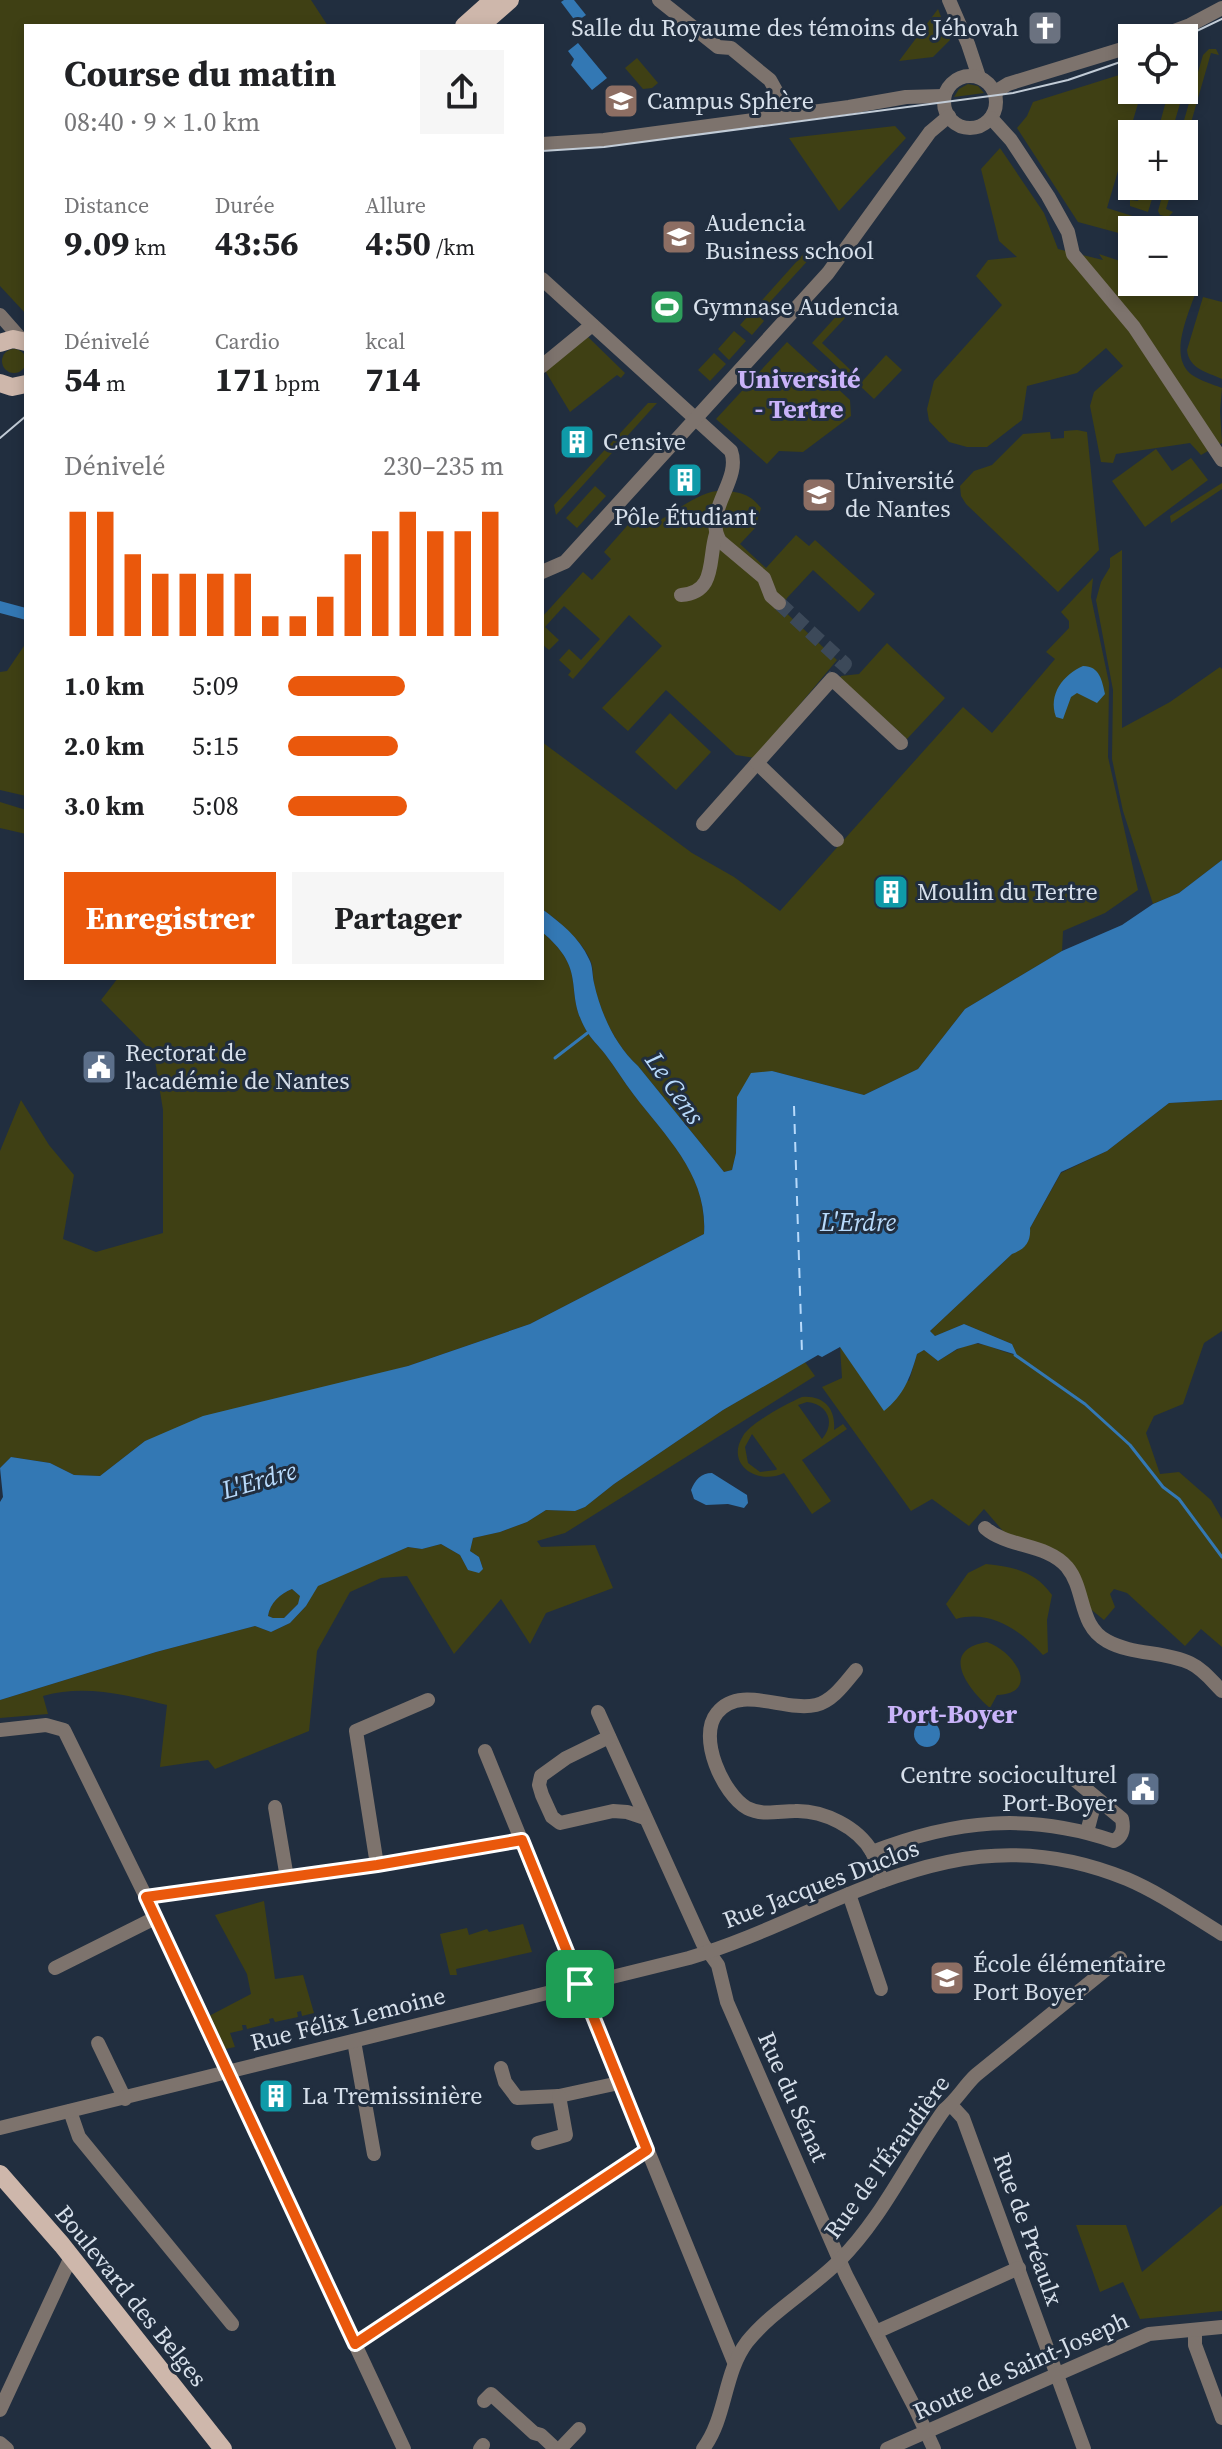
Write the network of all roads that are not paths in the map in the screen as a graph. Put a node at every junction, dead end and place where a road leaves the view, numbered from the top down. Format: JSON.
{"nodes":[{"id":1,"x":493,"y":0,"type":"edge"},
{"id":2,"x":510,"y":0,"type":"edge"},
{"id":3,"x":659,"y":0,"type":"edge"},
{"id":4,"x":949,"y":0,"type":"edge"},
{"id":5,"x":1222,"y":8,"type":"edge"},
{"id":6,"x":466,"y":24,"type":"edge"},
{"id":7,"x":484,"y":24,"type":"edge"},
{"id":8,"x":1192,"y":24,"type":"edge"},
{"id":9,"x":962,"y":34,"type":"junction"},
{"id":10,"x":1118,"y":50,"type":"edge"},
{"id":11,"x":992,"y":84,"type":"junction"},
{"id":12,"x":950,"y":87,"type":"junction"},
{"id":13,"x":949,"y":116,"type":"junction"},
{"id":14,"x":784,"y":117,"type":"junction"},
{"id":15,"x":991,"y":118,"type":"junction"},
{"id":16,"x":544,"y":144,"type":"edge"},
{"id":17,"x":544,"y":281,"type":"edge"},
{"id":18,"x":4,"y":312,"type":"edge"},
{"id":19,"x":592,"y":325,"type":"junction"},
{"id":20,"x":24,"y":341,"type":"edge"},
{"id":21,"x":0,"y":343,"type":"edge"},
{"id":22,"x":544,"y":364,"type":"edge"},
{"id":23,"x":696,"y":419,"type":"junction"},
{"id":24,"x":1222,"y":460,"type":"edge"},
{"id":25,"x":716,"y":534,"type":"junction"},
{"id":26,"x":544,"y":571,"type":"edge"},
{"id":27,"x":681,"y":595,"type":"dead end"},
{"id":28,"x":779,"y":603,"type":"tunnel mouth"},
{"id":29,"x":901,"y":743,"type":"dead end"},
{"id":30,"x":757,"y":763,"type":"junction"},
{"id":31,"x":703,"y":824,"type":"dead end"},
{"id":32,"x":837,"y":840,"type":"dead end"},
{"id":33,"x":985,"y":1528,"type":"dead end"},
{"id":34,"x":856,"y":1670,"type":"dead end"},
{"id":35,"x":1222,"y":1691,"type":"edge"},
{"id":36,"x":428,"y":1700,"type":"dead end"},
{"id":37,"x":598,"y":1712,"type":"dead end"},
{"id":38,"x":0,"y":1730,"type":"edge"},
{"id":39,"x":609,"y":1737,"type":"junction"},
{"id":40,"x":485,"y":1751,"type":"dead end"},
{"id":41,"x":1075,"y":1780,"type":"dead end"},
{"id":42,"x":1096,"y":1798,"type":"junction"},
{"id":43,"x":275,"y":1807,"type":"dead end"},
{"id":44,"x":645,"y":1818,"type":"junction"},
{"id":45,"x":1087,"y":1832,"type":"junction"},
{"id":46,"x":522,"y":1840,"type":"junction"},
{"id":47,"x":872,"y":1852,"type":"junction"},
{"id":48,"x":377,"y":1865,"type":"junction"},
{"id":49,"x":287,"y":1878,"type":"junction"},
{"id":50,"x":882,"y":1881,"type":"junction"},
{"id":51,"x":849,"y":1894,"type":"junction"},
{"id":52,"x":146,"y":1897,"type":"junction"},
{"id":53,"x":155,"y":1918,"type":"junction"},
{"id":54,"x":1222,"y":1934,"type":"edge"},
{"id":55,"x":707,"y":1953,"type":"junction"},
{"id":56,"x":1120,"y":1958,"type":"dead end"},
{"id":57,"x":55,"y":1968,"type":"dead end"},
{"id":58,"x":580,"y":1984,"type":"junction"},
{"id":59,"x":881,"y":1989,"type":"dead end"},
{"id":60,"x":354,"y":2041,"type":"junction"},
{"id":61,"x":98,"y":2043,"type":"dead end"},
{"id":62,"x":501,"y":2068,"type":"dead end"},
{"id":63,"x":228,"y":2072,"type":"junction"},
{"id":64,"x":619,"y":2083,"type":"junction"},
{"id":65,"x":559,"y":2096,"type":"junction"},
{"id":66,"x":125,"y":2099,"type":"junction"},
{"id":67,"x":951,"y":2105,"type":"junction"},
{"id":68,"x":70,"y":2111,"type":"junction"},
{"id":69,"x":0,"y":2128,"type":"edge"},
{"id":70,"x":538,"y":2143,"type":"dead end"},
{"id":71,"x":647,"y":2150,"type":"junction"},
{"id":72,"x":374,"y":2154,"type":"dead end"},
{"id":73,"x":0,"y":2174,"type":"edge"},
{"id":74,"x":71,"y":2257,"type":"junction"},
{"id":75,"x":840,"y":2260,"type":"junction"},
{"id":76,"x":1019,"y":2268,"type":"junction"},
{"id":77,"x":232,"y":2324,"type":"dead end"},
{"id":78,"x":1222,"y":2327,"type":"edge"},
{"id":79,"x":1195,"y":2330,"type":"junction"},
{"id":80,"x":876,"y":2332,"type":"junction"},
{"id":81,"x":355,"y":2344,"type":"junction"},
{"id":82,"x":734,"y":2362,"type":"junction"},
{"id":83,"x":1057,"y":2373,"type":"junction"},
{"id":84,"x":484,"y":2401,"type":"dead end"},
{"id":85,"x":0,"y":2410,"type":"edge"},
{"id":86,"x":1222,"y":2418,"type":"edge"},
{"id":87,"x":579,"y":2429,"type":"dead end"},
{"id":88,"x":925,"y":2430,"type":"junction"},
{"id":89,"x":0,"y":2443,"type":"edge"},
{"id":90,"x":7,"y":2449,"type":"edge"},
{"id":91,"x":223,"y":2449,"type":"edge"},
{"id":92,"x":404,"y":2449,"type":"edge"},
{"id":93,"x":558,"y":2449,"type":"edge"},
{"id":94,"x":703,"y":2449,"type":"edge"},
{"id":95,"x":887,"y":2449,"type":"edge"},
{"id":96,"x":934,"y":2449,"type":"edge"},
{"id":97,"x":1084,"y":2449,"type":"edge"}],
"edges":[{"from":1,"to":6,"type":"main road"},
{"from":2,"to":7,"type":"main road"},
{"from":3,"to":14,"type":"street"},
{"from":4,"to":9,"type":"street"},
{"from":5,"to":8,"type":"street"},
{"from":9,"to":11,"type":"street"},
{"from":9,"to":12,"type":"street"},
{"from":10,"to":11,"type":"street"},
{"from":11,"to":12,"type":"street"},
{"from":11,"to":15,"type":"street"},
{"from":12,"to":13,"type":"street"},
{"from":12,"to":14,"type":"street"},
{"from":13,"to":15,"type":"street"},
{"from":13,"to":23,"type":"street"},
{"from":14,"to":16,"type":"street"},
{"from":15,"to":24,"type":"street"},
{"from":17,"to":19,"type":"street"},
{"from":18,"to":20,"type":"street"},
{"from":19,"to":22,"type":"street"},
{"from":19,"to":23,"type":"street"},
{"from":20,"to":21,"type":"main road"},
{"from":23,"to":25,"type":"street"},
{"from":23,"to":26,"type":"street"},
{"from":25,"to":27,"type":"street"},
{"from":25,"to":28,"type":"street"},
{"from":29,"to":30,"type":"street"},
{"from":30,"to":31,"type":"street"},
{"from":30,"to":32,"type":"street"},
{"from":33,"to":35,"type":"street"},
{"from":34,"to":47,"type":"street"},
{"from":36,"to":48,"type":"street"},
{"from":37,"to":39,"type":"street","name":"Rue du Sénat"},
{"from":38,"to":52,"type":"street"},
{"from":39,"to":44,"type":"street","name":"Rue du Sénat"},
{"from":39,"to":44,"type":"street"},
{"from":40,"to":46,"type":"street"},
{"from":41,"to":42,"type":"street"},
{"from":42,"to":45,"type":"street"},
{"from":42,"to":45,"type":"street"},
{"from":43,"to":49,"type":"street"},
{"from":44,"to":55,"type":"street","name":"Rue du Sénat"},
{"from":45,"to":47,"type":"street"},
{"from":46,"to":48,"type":"street"},
{"from":46,"to":58,"type":"street"},
{"from":47,"to":50,"type":"street"},
{"from":48,"to":49,"type":"street"},
{"from":49,"to":52,"type":"street"},
{"from":50,"to":51,"type":"street","name":"Rue Jacques Duclos"},
{"from":50,"to":54,"type":"street","name":"Rue Jacques Duclos"},
{"from":51,"to":55,"type":"street","name":"Rue Jacques Duclos"},
{"from":51,"to":59,"type":"street"},
{"from":52,"to":53,"type":"street"},
{"from":53,"to":57,"type":"street"},
{"from":53,"to":63,"type":"street"},
{"from":55,"to":58,"type":"street","name":"Rue Félix Lemoine"},
{"from":55,"to":75,"type":"street","name":"Rue du Sénat"},
{"from":56,"to":67,"type":"street","name":"Rue de l'Éraudière"},
{"from":58,"to":60,"type":"street","name":"Rue Félix Lemoine"},
{"from":58,"to":64,"type":"street"},
{"from":60,"to":63,"type":"street","name":"Rue Félix Lemoine"},
{"from":60,"to":72,"type":"street"},
{"from":61,"to":66,"type":"street"},
{"from":62,"to":65,"type":"street"},
{"from":63,"to":66,"type":"street","name":"Rue Félix Lemoine"},
{"from":63,"to":81,"type":"street"},
{"from":64,"to":65,"type":"street"},
{"from":64,"to":71,"type":"street"},
{"from":65,"to":70,"type":"street"},
{"from":66,"to":68,"type":"street","name":"Rue Félix Lemoine"},
{"from":67,"to":75,"type":"street","name":"Rue de l'Éraudière"},
{"from":67,"to":76,"type":"street","name":"Rue de Préaulx"},
{"from":68,"to":69,"type":"street","name":"Rue Félix Lemoine"},
{"from":68,"to":77,"type":"street"},
{"from":71,"to":81,"type":"street"},
{"from":71,"to":82,"type":"street"},
{"from":73,"to":74,"type":"main road","name":"Boulevard des Belges"},
{"from":74,"to":85,"type":"street"},
{"from":74,"to":91,"type":"main road","name":"Boulevard des Belges"},
{"from":75,"to":80,"type":"street","name":"Rue du Sénat"},
{"from":75,"to":82,"type":"street","name":"Rue de l'Éraudière"},
{"from":76,"to":80,"type":"street"},
{"from":76,"to":83,"type":"street","name":"Rue de Préaulx"},
{"from":78,"to":79,"type":"street","name":"Route de Saint-Joseph"},
{"from":79,"to":83,"type":"street","name":"Route de Saint-Joseph"},
{"from":79,"to":86,"type":"street"},
{"from":80,"to":88,"type":"street","name":"Rue du Sénat"},
{"from":81,"to":92,"type":"street"},
{"from":82,"to":94,"type":"street","name":"Rue de l'Éraudière"},
{"from":83,"to":88,"type":"street","name":"Route de Saint-Joseph"},
{"from":83,"to":97,"type":"street","name":"Rue de Préaulx"},
{"from":84,"to":93,"type":"street"},
{"from":87,"to":93,"type":"street"},
{"from":88,"to":95,"type":"street","name":"Route de Saint-Joseph"},
{"from":88,"to":96,"type":"street","name":"Rue du Sénat"},
{"from":89,"to":90,"type":"street"}]}
